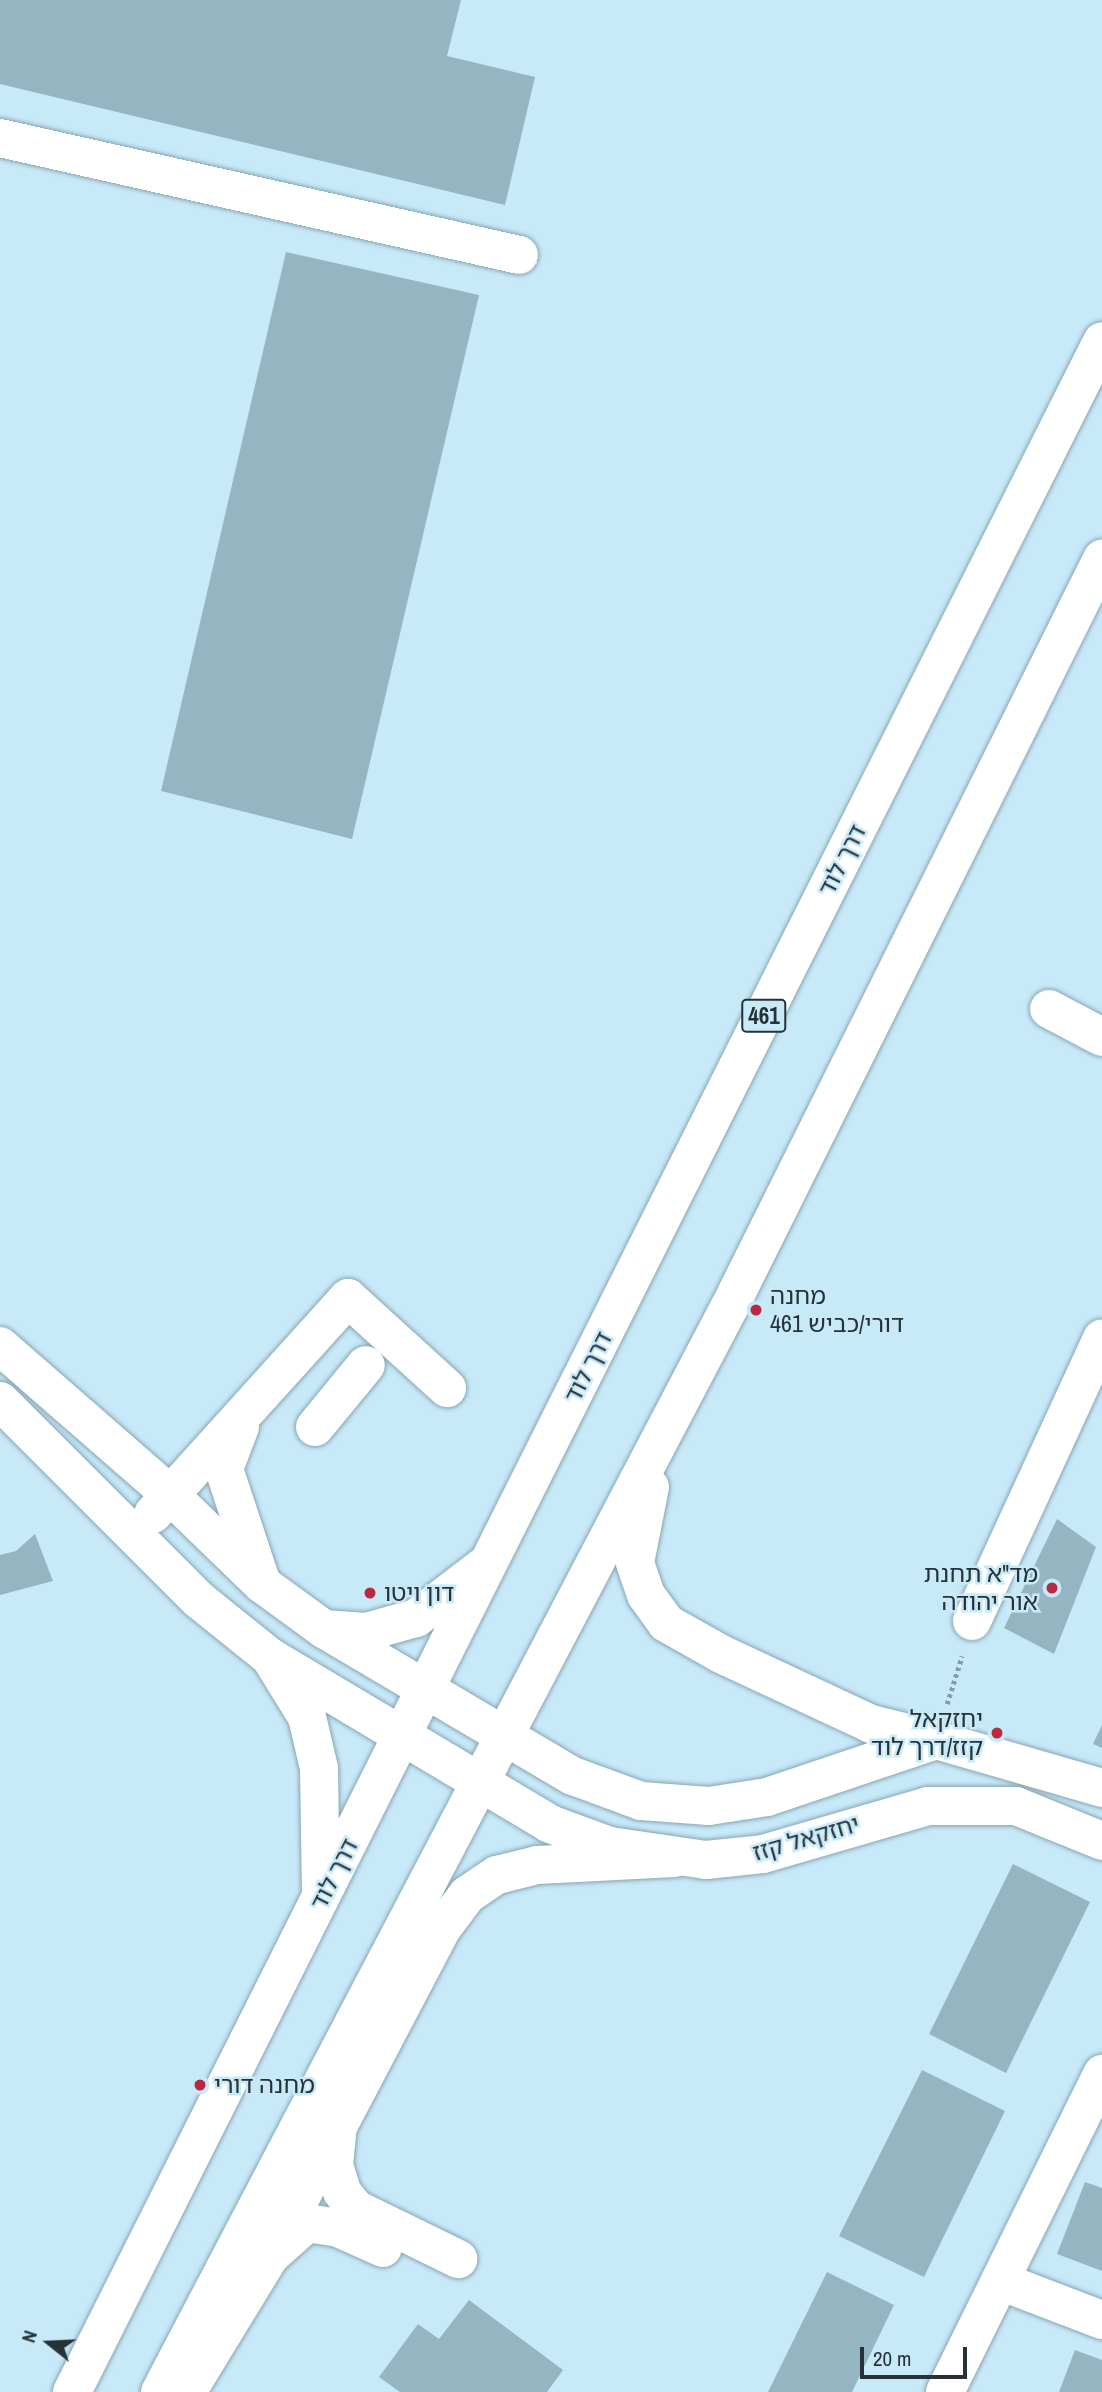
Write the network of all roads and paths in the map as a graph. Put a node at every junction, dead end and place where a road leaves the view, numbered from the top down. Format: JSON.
{"nodes":[{"id":1,"x":0,"y":138,"type":"edge"},
{"id":2,"x":519,"y":255,"type":"dead end"},
{"id":3,"x":1102,"y":341,"type":"edge"},
{"id":4,"x":1102,"y":559,"type":"edge"},
{"id":5,"x":1049,"y":1009,"type":"dead end"},
{"id":6,"x":1102,"y":1037,"type":"edge"},
{"id":7,"x":1102,"y":1339,"type":"edge"},
{"id":8,"x":1,"y":1346,"type":"edge"},
{"id":9,"x":290,"y":1364,"type":"junction"},
{"id":10,"x":366,"y":1365,"type":"dead end"},
{"id":11,"x":447,"y":1388,"type":"dead end"},
{"id":12,"x":686,"y":1391,"type":"junction"},
{"id":13,"x":0,"y":1401,"type":"edge"},
{"id":14,"x":246,"y":1414,"type":"junction"},
{"id":15,"x":171,"y":1495,"type":"junction"},
{"id":16,"x":201,"y":1527,"type":"junction"},
{"id":17,"x":134,"y":1534,"type":"junction"},
{"id":18,"x":492,"y":1560,"type":"junction"},
{"id":19,"x":155,"y":1579,"type":"junction"},
{"id":20,"x":262,"y":1584,"type":"junction"},
{"id":21,"x":972,"y":1621,"type":"joint"},
{"id":22,"x":324,"y":1629,"type":"junction"},
{"id":23,"x":270,"y":1657,"type":"junction"},
{"id":24,"x":427,"y":1691,"type":"junction"},
{"id":25,"x":505,"y":1734,"type":"junction"},
{"id":26,"x":404,"y":1738,"type":"junction"},
{"id":27,"x":936,"y":1740,"type":"junction"},
{"id":28,"x":477,"y":1784,"type":"junction"},
{"id":29,"x":1102,"y":1788,"type":"edge"},
{"id":30,"x":1102,"y":1841,"type":"edge"},
{"id":31,"x":674,"y":1858,"type":"junction"},
{"id":32,"x":321,"y":1898,"type":"junction"},
{"id":33,"x":1102,"y":2074,"type":"edge"},
{"id":34,"x":338,"y":2124,"type":"junction"},
{"id":35,"x":270,"y":2256,"type":"junction"},
{"id":36,"x":1000,"y":2280,"type":"junction"},
{"id":37,"x":1102,"y":2320,"type":"edge"},
{"id":38,"x":72,"y":2392,"type":"edge"},
{"id":39,"x":160,"y":2392,"type":"edge"},
{"id":40,"x":187,"y":2392,"type":"edge"},
{"id":41,"x":946,"y":2392,"type":"edge"}],
"edges":[{"from":1,"to":2,"type":"main road"},
{"from":3,"to":18,"type":"main road","name":"דרך לוד","number":"461"},
{"from":4,"to":12,"type":"main road"},
{"from":5,"to":6,"type":"main road"},
{"from":7,"to":21,"type":"main road"},
{"from":8,"to":15,"type":"main road","name":"יחזקאל קזז"},
{"from":9,"to":10,"type":"main road"},
{"from":9,"to":11,"type":"main road"},
{"from":9,"to":14,"type":"main road"},
{"from":12,"to":25,"type":"main road"},
{"from":12,"to":27,"type":"main road"},
{"from":13,"to":17,"type":"main road"},
{"from":14,"to":15,"type":"main road"},
{"from":14,"to":20,"type":"main road"},
{"from":15,"to":16,"type":"main road","name":"יחזקאל קזז"},
{"from":15,"to":17,"type":"main road"},
{"from":16,"to":19,"type":"main road"},
{"from":16,"to":20,"type":"main road","name":"יחזקאל קזז"},
{"from":17,"to":19,"type":"main road"},
{"from":18,"to":22,"type":"main road"},
{"from":18,"to":24,"type":"main road","name":"דרך לוד","number":"461"},
{"from":19,"to":23,"type":"main road"},
{"from":20,"to":22,"type":"main road","name":"יחזקאל קזז"},
{"from":21,"to":27,"type":"path"},
{"from":22,"to":24,"type":"main road","name":"יחזקאל קזז"},
{"from":23,"to":26,"type":"main road","name":"יחזקאל קזז"},
{"from":23,"to":32,"type":"main road"},
{"from":24,"to":25,"type":"main road","name":"יחזקאל קזז"},
{"from":24,"to":26,"type":"main road","name":"דרך לוד","number":"461"},
{"from":25,"to":27,"type":"main road","name":"יחזקאל קזז"},
{"from":25,"to":28,"type":"main road"},
{"from":26,"to":28,"type":"main road","name":"יחזקאל קזז"},
{"from":26,"to":32,"type":"main road","name":"דרך לוד","number":"461"},
{"from":27,"to":29,"type":"main road"},
{"from":28,"to":31,"type":"main road","name":"יחזקאל קזז"},
{"from":28,"to":39,"type":"main road"},
{"from":30,"to":31,"type":"main road","name":"יחזקאל קזז"},
{"from":31,"to":34,"type":"main road"},
{"from":32,"to":38,"type":"main road","name":"דרך לוד","number":"461"},
{"from":33,"to":36,"type":"main road"},
{"from":34,"to":35,"type":"main road"},
{"from":34,"to":35,"type":"main road"},
{"from":35,"to":40,"type":"main road"},
{"from":36,"to":37,"type":"main road"},
{"from":36,"to":41,"type":"main road"}]}
